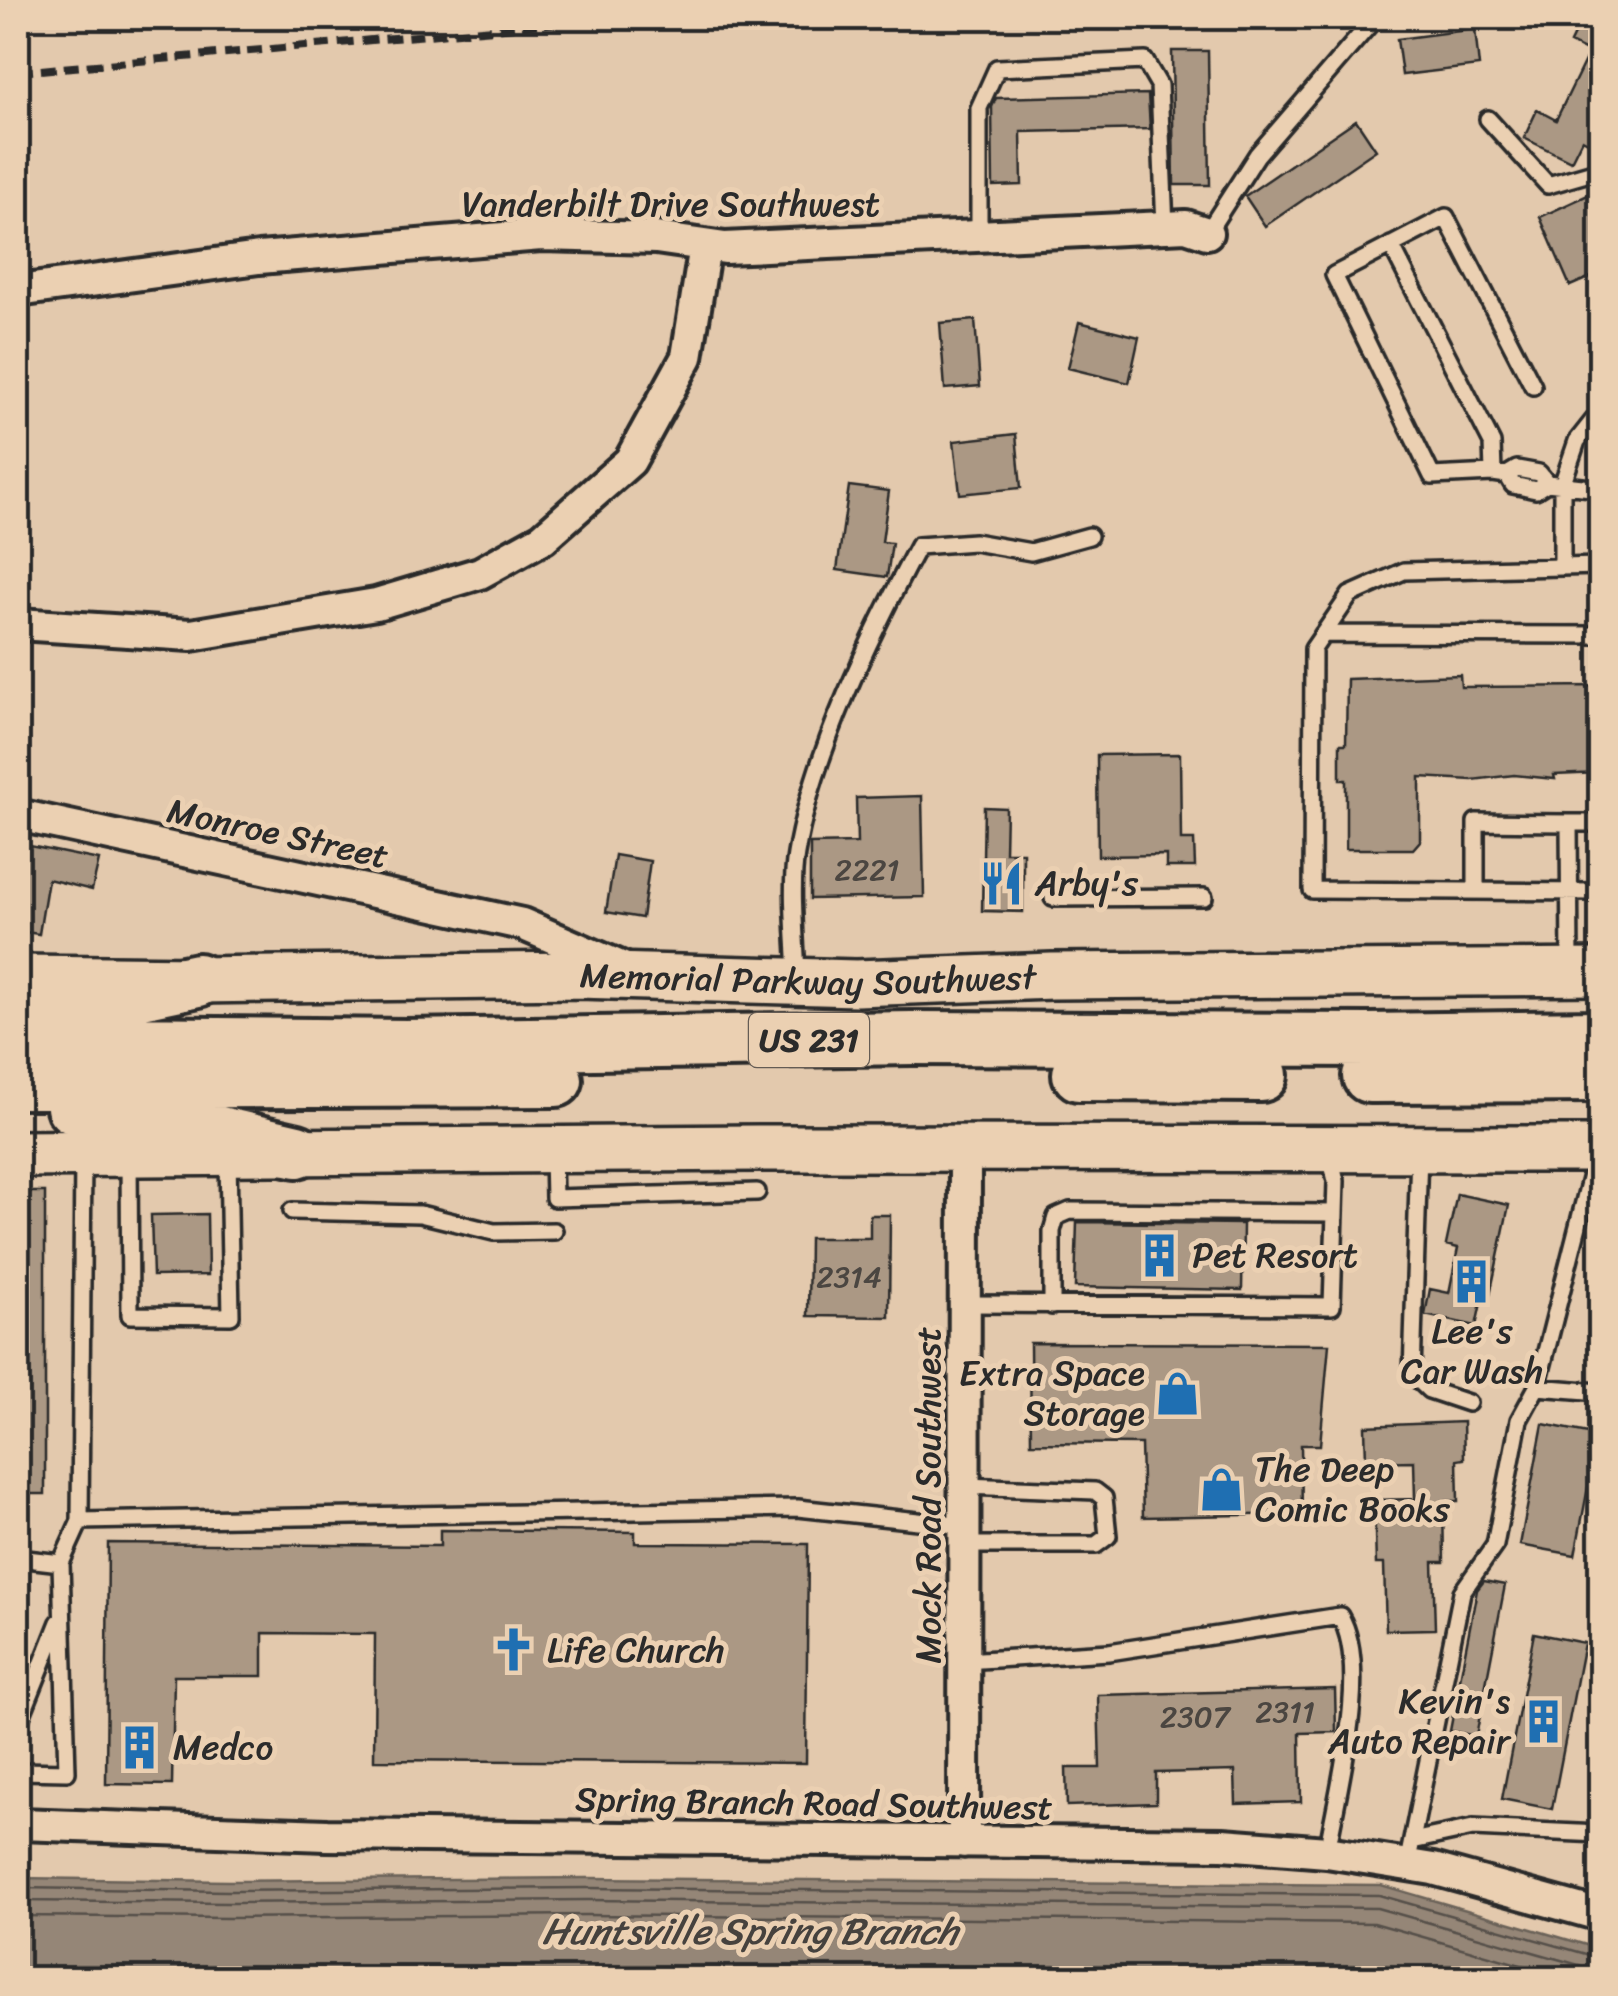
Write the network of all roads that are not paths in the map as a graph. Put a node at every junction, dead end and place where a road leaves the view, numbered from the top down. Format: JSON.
{"nodes":[{"id":1,"x":1375,"y":18,"type":"edge"},
{"id":2,"x":1488,"y":119,"type":"dead end"},
{"id":3,"x":1600,"y":170,"type":"edge"},
{"id":4,"x":1165,"y":227,"type":"junction"},
{"id":5,"x":1207,"y":233,"type":"joint"},
{"id":6,"x":979,"y":237,"type":"junction"},
{"id":7,"x":1391,"y":244,"type":"junction"},
{"id":8,"x":705,"y":246,"type":"junction"},
{"id":9,"x":18,"y":291,"type":"edge"},
{"id":10,"x":1532,"y":386,"type":"dead end"},
{"id":11,"x":1600,"y":412,"type":"edge"},
{"id":12,"x":1500,"y":474,"type":"junction"},
{"id":13,"x":1554,"y":484,"type":"junction"},
{"id":14,"x":1600,"y":489,"type":"edge"},
{"id":15,"x":1089,"y":536,"type":"dead end"},
{"id":16,"x":1562,"y":566,"type":"junction"},
{"id":17,"x":1600,"y":566,"type":"edge"},
{"id":18,"x":18,"y":624,"type":"edge"},
{"id":19,"x":1323,"y":634,"type":"junction"},
{"id":20,"x":1600,"y":634,"type":"edge"},
{"id":21,"x":18,"y":815,"type":"edge"},
{"id":22,"x":1600,"y":822,"type":"edge"},
{"id":23,"x":1568,"y":823,"type":"junction"},
{"id":24,"x":1476,"y":891,"type":"junction"},
{"id":25,"x":1570,"y":892,"type":"junction"},
{"id":26,"x":1600,"y":892,"type":"edge"},
{"id":27,"x":1204,"y":896,"type":"dead end"},
{"id":28,"x":1053,"y":898,"type":"dead end"},
{"id":29,"x":522,"y":924,"type":"junction"},
{"id":30,"x":1585,"y":972,"type":"edge"},
{"id":31,"x":516,"y":977,"type":"junction"},
{"id":32,"x":644,"y":977,"type":"junction"},
{"id":33,"x":18,"y":978,"type":"edge"},
{"id":34,"x":198,"y":980,"type":"junction"},
{"id":35,"x":797,"y":981,"type":"junction"},
{"id":36,"x":18,"y":1018,"type":"edge"},
{"id":37,"x":1600,"y":1037,"type":"edge"},
{"id":38,"x":18,"y":1042,"type":"edge"},
{"id":39,"x":1600,"y":1075,"type":"edge"},
{"id":40,"x":18,"y":1082,"type":"edge"},
{"id":41,"x":18,"y":1099,"type":"edge"},
{"id":42,"x":1328,"y":1148,"type":"junction"},
{"id":43,"x":1420,"y":1148,"type":"junction"},
{"id":44,"x":964,"y":1149,"type":"junction"},
{"id":45,"x":553,"y":1150,"type":"junction"},
{"id":46,"x":129,"y":1152,"type":"junction"},
{"id":47,"x":228,"y":1152,"type":"junction"},
{"id":48,"x":296,"y":1152,"type":"junction"},
{"id":49,"x":84,"y":1153,"type":"junction"},
{"id":50,"x":18,"y":1154,"type":"edge"},
{"id":51,"x":1599,"y":1156,"type":"edge"},
{"id":52,"x":757,"y":1192,"type":"dead end"},
{"id":53,"x":292,"y":1211,"type":"dead end"},
{"id":54,"x":1334,"y":1213,"type":"junction"},
{"id":55,"x":554,"y":1230,"type":"dead end"},
{"id":56,"x":966,"y":1304,"type":"junction"},
{"id":57,"x":1052,"y":1306,"type":"junction"},
{"id":58,"x":1537,"y":1387,"type":"junction"},
{"id":59,"x":1600,"y":1392,"type":"edge"},
{"id":60,"x":1468,"y":1403,"type":"dead end"},
{"id":61,"x":965,"y":1486,"type":"junction"},
{"id":62,"x":80,"y":1521,"type":"junction"},
{"id":63,"x":965,"y":1535,"type":"junction"},
{"id":64,"x":18,"y":1558,"type":"edge"},
{"id":65,"x":61,"y":1563,"type":"junction"},
{"id":66,"x":62,"y":1616,"type":"junction"},
{"id":67,"x":964,"y":1661,"type":"junction"},
{"id":68,"x":18,"y":1725,"type":"edge"},
{"id":69,"x":18,"y":1771,"type":"edge"},
{"id":70,"x":19,"y":1824,"type":"edge"},
{"id":71,"x":1600,"y":1834,"type":"edge"},
{"id":72,"x":964,"y":1842,"type":"junction"},
{"id":73,"x":1326,"y":1852,"type":"junction"},
{"id":74,"x":1409,"y":1853,"type":"junction"},
{"id":75,"x":1600,"y":1915,"type":"edge"}],
"edges":[{"from":1,"to":5,"type":"lane"},
{"from":2,"to":3,"type":"lane"},
{"from":4,"to":5,"type":"street","name":"Vanderbilt Drive Southwest"},
{"from":4,"to":6,"type":"street","name":"Vanderbilt Drive Southwest"},
{"from":4,"to":6,"type":"lane"},
{"from":6,"to":8,"type":"street","name":"Vanderbilt Drive Southwest"},
{"from":7,"to":10,"type":"lane"},
{"from":7,"to":12,"type":"lane"},
{"from":7,"to":12,"type":"lane"},
{"from":8,"to":9,"type":"street","name":"Vanderbilt Drive Southwest"},
{"from":8,"to":18,"type":"street"},
{"from":11,"to":13,"type":"lane"},
{"from":12,"to":13,"type":"lane"},
{"from":13,"to":14,"type":"lane"},
{"from":13,"to":16,"type":"lane"},
{"from":15,"to":35,"type":"lane"},
{"from":16,"to":17,"type":"lane"},
{"from":16,"to":19,"type":"lane"},
{"from":19,"to":20,"type":"lane"},
{"from":19,"to":24,"type":"lane"},
{"from":21,"to":29,"type":"street","name":"Monroe Street"},
{"from":22,"to":23,"type":"lane"},
{"from":23,"to":24,"type":"lane"},
{"from":23,"to":25,"type":"lane"},
{"from":24,"to":25,"type":"lane"},
{"from":25,"to":26,"type":"lane"},
{"from":25,"to":30,"type":"lane"},
{"from":27,"to":28,"type":"lane"},
{"from":29,"to":31,"type":"street"},
{"from":29,"to":32,"type":"street","name":"Monroe Street"},
{"from":30,"to":35,"type":"main road","name":"Memorial Parkway Southwest"},
{"from":31,"to":32,"type":"main road","name":"Memorial Parkway Southwest"},
{"from":31,"to":34,"type":"main road","name":"Memorial Parkway Southwest"},
{"from":32,"to":35,"type":"main road","name":"Memorial Parkway Southwest"},
{"from":33,"to":34,"type":"main road","name":"Memorial Parkway Southwest"},
{"from":34,"to":36,"type":"highway"},
{"from":37,"to":38,"type":"highway","name":"Memorial Parkway Southwest","number":"US 231"},
{"from":39,"to":40,"type":"highway","number":"US 231"},
{"from":41,"to":48,"type":"highway"},
{"from":42,"to":43,"type":"main road"},
{"from":42,"to":44,"type":"main road"},
{"from":42,"to":54,"type":"lane"},
{"from":43,"to":51,"type":"main road"},
{"from":43,"to":60,"type":"lane"},
{"from":44,"to":45,"type":"main road"},
{"from":44,"to":56,"type":"street","name":"Mock Road Southwest"},
{"from":45,"to":48,"type":"main road"},
{"from":45,"to":52,"type":"lane"},
{"from":46,"to":47,"type":"main road"},
{"from":46,"to":47,"type":"lane"},
{"from":46,"to":49,"type":"main road"},
{"from":47,"to":48,"type":"main road"},
{"from":49,"to":50,"type":"main road"},
{"from":49,"to":62,"type":"lane"},
{"from":51,"to":58,"type":"lane"},
{"from":53,"to":55,"type":"lane"},
{"from":54,"to":57,"type":"lane"},
{"from":54,"to":57,"type":"lane"},
{"from":56,"to":57,"type":"lane"},
{"from":56,"to":61,"type":"street","name":"Mock Road Southwest"},
{"from":58,"to":59,"type":"lane"},
{"from":58,"to":74,"type":"lane"},
{"from":61,"to":63,"type":"street","name":"Mock Road Southwest"},
{"from":61,"to":63,"type":"lane"},
{"from":62,"to":63,"type":"lane"},
{"from":62,"to":65,"type":"lane"},
{"from":63,"to":67,"type":"street","name":"Mock Road Southwest"},
{"from":64,"to":65,"type":"lane"},
{"from":65,"to":66,"type":"lane"},
{"from":66,"to":68,"type":"lane"},
{"from":66,"to":69,"type":"lane"},
{"from":67,"to":72,"type":"street","name":"Mock Road Southwest"},
{"from":67,"to":73,"type":"lane"},
{"from":70,"to":72,"type":"street","name":"Spring Branch Road Southwest"},
{"from":71,"to":74,"type":"lane"},
{"from":72,"to":73,"type":"street","name":"Spring Branch Road Southwest"},
{"from":73,"to":74,"type":"street","name":"Spring Branch Road Southwest"},
{"from":74,"to":75,"type":"street","name":"Spring Branch Road Southwest"}]}
